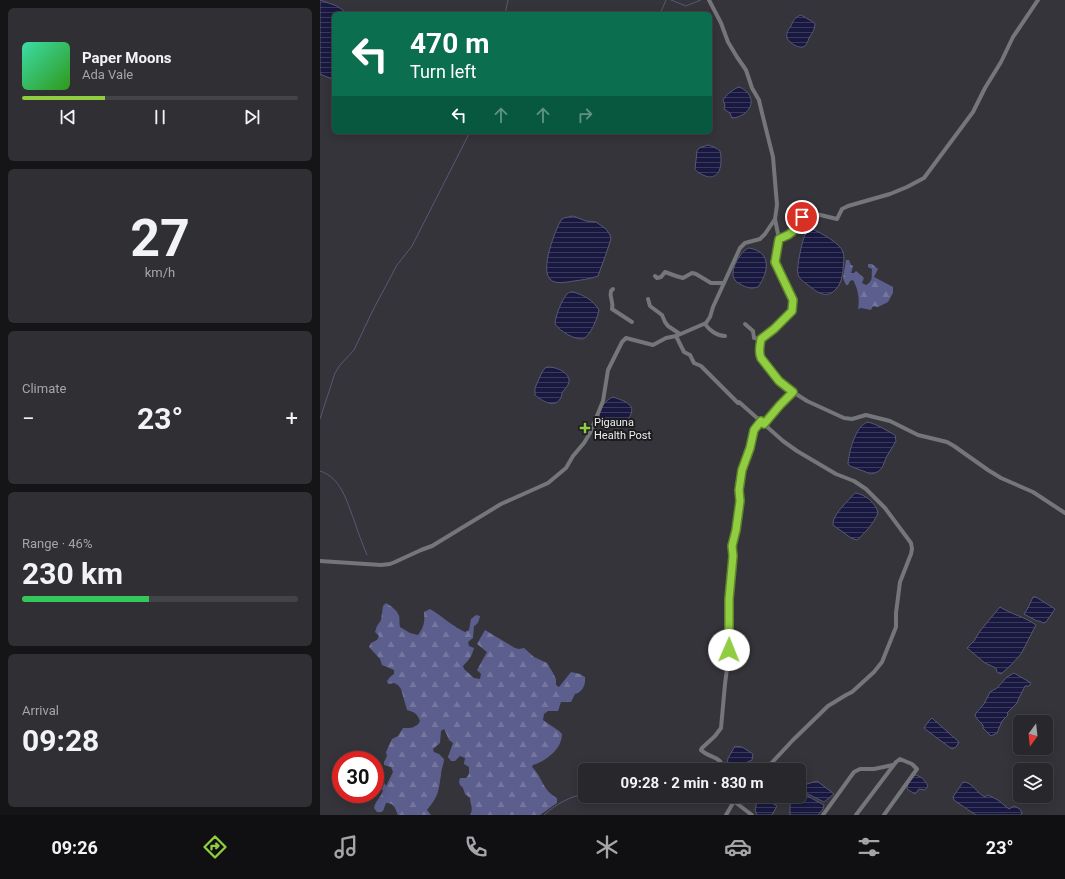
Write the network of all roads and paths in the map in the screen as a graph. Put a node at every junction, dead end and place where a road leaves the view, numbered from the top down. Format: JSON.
{"nodes":[{"id":1,"x":709,"y":0,"type":"edge"},
{"id":2,"x":1038,"y":0,"type":"edge"},
{"id":3,"x":775,"y":218,"type":"junction"},
{"id":4,"x":779,"y":239,"type":"junction"},
{"id":5,"x":655,"y":276,"type":"dead end"},
{"id":6,"x":723,"y":283,"type":"junction"},
{"id":7,"x":613,"y":289,"type":"dead end"},
{"id":8,"x":648,"y":299,"type":"dead end"},
{"id":9,"x":632,"y":322,"type":"dead end"},
{"id":10,"x":705,"y":324,"type":"junction"},
{"id":11,"x":745,"y":324,"type":"dead end"},
{"id":12,"x":678,"y":335,"type":"junction"},
{"id":13,"x":725,"y":336,"type":"dead end"},
{"id":14,"x":761,"y":339,"type":"junction"},
{"id":15,"x":793,"y":392,"type":"junction"},
{"id":16,"x":763,"y":423,"type":"junction"},
{"id":17,"x":1065,"y":513,"type":"edge"},
{"id":18,"x":320,"y":561,"type":"edge"},
{"id":19,"x":896,"y":762,"type":"junction"},
{"id":20,"x":722,"y":763,"type":"edge"},
{"id":21,"x":772,"y":763,"type":"edge"},
{"id":22,"x":734,"y":803,"type":"edge"},
{"id":23,"x":736,"y":803,"type":"edge"},
{"id":24,"x":726,"y":815,"type":"edge"},
{"id":25,"x":752,"y":815,"type":"edge"},
{"id":26,"x":823,"y":815,"type":"edge"},
{"id":27,"x":856,"y":815,"type":"edge"},
{"id":28,"x":884,"y":815,"type":"edge"}],
"edges":[{"from":1,"to":3,"type":"street"},
{"from":2,"to":4,"type":"street"},
{"from":3,"to":4,"type":"street"},
{"from":3,"to":6,"type":"street"},
{"from":4,"to":14,"type":"street"},
{"from":5,"to":6,"type":"street"},
{"from":6,"to":10,"type":"street"},
{"from":7,"to":9,"type":"street"},
{"from":8,"to":12,"type":"street"},
{"from":10,"to":12,"type":"street"},
{"from":10,"to":13,"type":"street"},
{"from":11,"to":14,"type":"street"},
{"from":12,"to":16,"type":"street"},
{"from":12,"to":18,"type":"street"},
{"from":14,"to":15,"type":"street"},
{"from":15,"to":16,"type":"street"},
{"from":15,"to":17,"type":"street"},
{"from":16,"to":20,"type":"street"},
{"from":16,"to":21,"type":"street"},
{"from":19,"to":26,"type":"street"},
{"from":19,"to":27,"type":"street"},
{"from":19,"to":28,"type":"street"},
{"from":22,"to":24,"type":"street"},
{"from":23,"to":25,"type":"street"}]}
